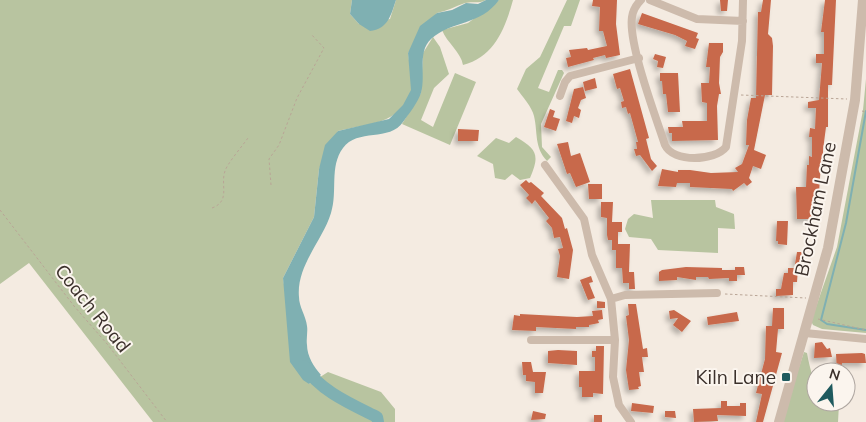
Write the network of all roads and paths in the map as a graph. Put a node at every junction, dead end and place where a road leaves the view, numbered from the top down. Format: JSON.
{"nodes":[{"id":1,"x":640,"y":0,"type":"edge"},
{"id":2,"x":650,"y":0,"type":"edge"},
{"id":3,"x":743,"y":0,"type":"edge"},
{"id":4,"x":863,"y":0,"type":"edge"},
{"id":5,"x":743,"y":20,"type":"junction"},
{"id":6,"x":311,"y":34,"type":"dead end"},
{"id":7,"x":639,"y":58,"type":"junction"},
{"id":8,"x":734,"y":95,"type":"junction"},
{"id":9,"x":560,"y":96,"type":"dead end"},
{"id":10,"x":855,"y":100,"type":"junction"},
{"id":11,"x":863,"y":111,"type":"dead end"},
{"id":12,"x":866,"y":112,"type":"edge"},
{"id":13,"x":248,"y":138,"type":"dead end"},
{"id":14,"x":545,"y":165,"type":"dead end"},
{"id":15,"x":271,"y":185,"type":"dead end"},
{"id":16,"x":212,"y":208,"type":"dead end"},
{"id":17,"x":0,"y":210,"type":"edge"},
{"id":18,"x":717,"y":293,"type":"joint"},
{"id":19,"x":813,"y":298,"type":"junction"},
{"id":20,"x":611,"y":299,"type":"junction"},
{"id":21,"x":818,"y":319,"type":"dead end"},
{"id":22,"x":866,"y":330,"type":"edge"},
{"id":23,"x":805,"y":333,"type":"junction"},
{"id":24,"x":866,"y":339,"type":"edge"},
{"id":25,"x":531,"y":340,"type":"dead end"},
{"id":26,"x":615,"y":340,"type":"junction"},
{"id":27,"x":167,"y":422,"type":"edge"},
{"id":28,"x":631,"y":422,"type":"edge"},
{"id":29,"x":780,"y":422,"type":"edge"}],
"edges":[{"from":1,"to":7,"type":"street"},
{"from":2,"to":5,"type":"street"},
{"from":3,"to":5,"type":"street"},
{"from":4,"to":10,"type":"street","name":"Brockham Lane"},
{"from":5,"to":8,"type":"street"},
{"from":6,"to":15,"type":"path"},
{"from":7,"to":8,"type":"street"},
{"from":7,"to":9,"type":"street"},
{"from":8,"to":10,"type":"path"},
{"from":10,"to":19,"type":"street","name":"Brockham Lane"},
{"from":11,"to":12,"type":"path"},
{"from":13,"to":16,"type":"path"},
{"from":14,"to":20,"type":"street"},
{"from":17,"to":27,"type":"path","name":"Coach Road"},
{"from":18,"to":19,"type":"path"},
{"from":18,"to":20,"type":"street"},
{"from":19,"to":23,"type":"street","name":"Brockham Lane"},
{"from":20,"to":26,"type":"street"},
{"from":21,"to":22,"type":"path"},
{"from":23,"to":24,"type":"street"},
{"from":23,"to":29,"type":"street","name":"Brockham Lane"},
{"from":25,"to":26,"type":"street"},
{"from":26,"to":28,"type":"street"}]}
